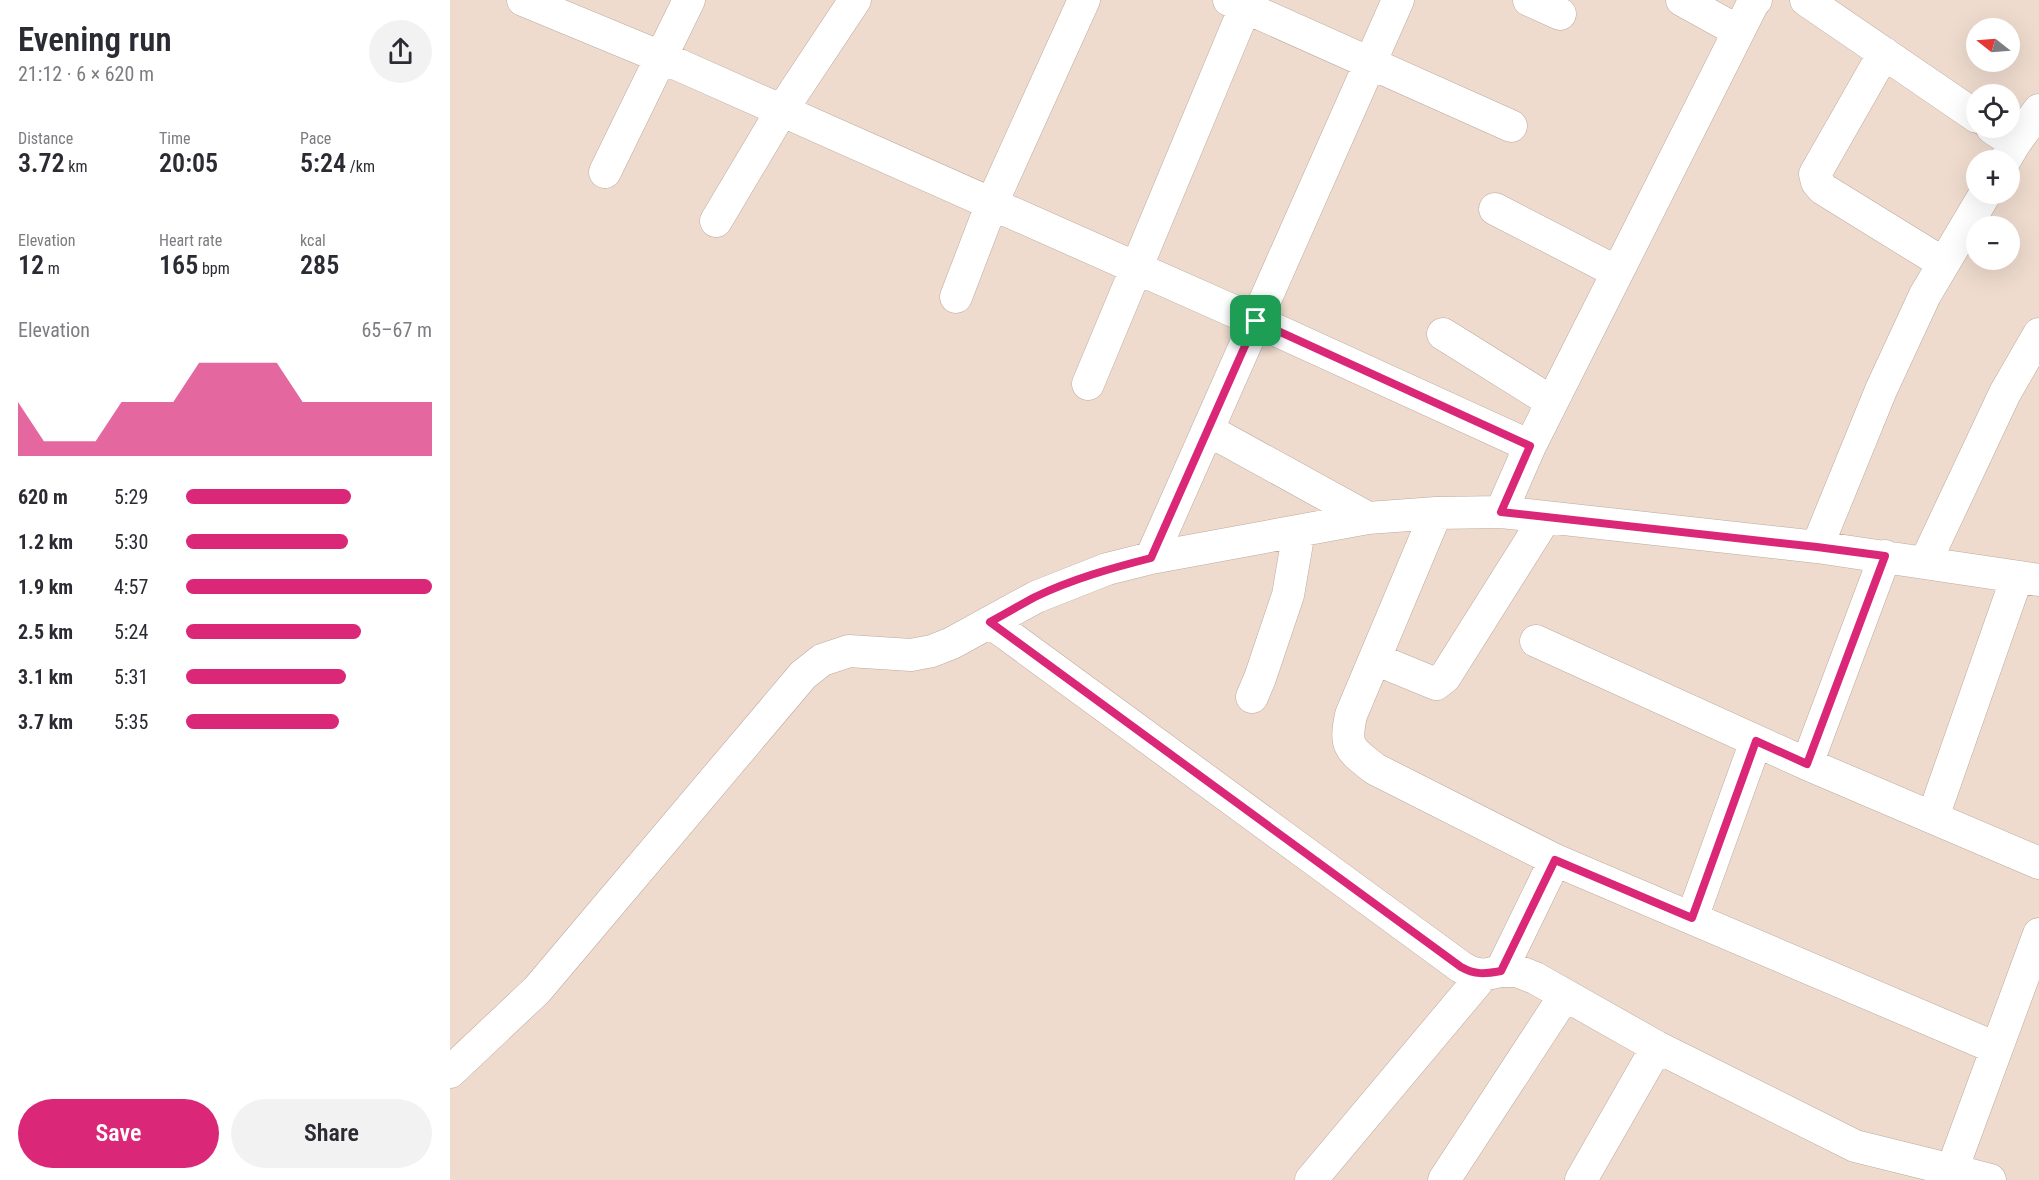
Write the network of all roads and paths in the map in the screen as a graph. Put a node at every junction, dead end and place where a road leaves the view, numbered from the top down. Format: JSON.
{"nodes":[{"id":1,"x":523,"y":0,"type":"edge"},
{"id":2,"x":689,"y":0,"type":"edge"},
{"id":3,"x":1084,"y":0,"type":"edge"},
{"id":4,"x":1398,"y":0,"type":"edge"},
{"id":5,"x":1529,"y":0,"type":"edge"},
{"id":6,"x":1682,"y":0,"type":"edge"},
{"id":7,"x":1756,"y":0,"type":"edge"},
{"id":8,"x":1806,"y":0,"type":"edge"},
{"id":9,"x":853,"y":1,"type":"edge"},
{"id":10,"x":1241,"y":2,"type":"edge"},
{"id":11,"x":1560,"y":15,"type":"dead end"},
{"id":12,"x":1738,"y":31,"type":"junction"},
{"id":13,"x":1884,"y":53,"type":"junction"},
{"id":14,"x":661,"y":57,"type":"junction"},
{"id":15,"x":1370,"y":63,"type":"junction"},
{"id":16,"x":1966,"y":109,"type":"edge"},
{"id":17,"x":782,"y":110,"type":"junction"},
{"id":18,"x":2039,"y":110,"type":"edge"},
{"id":19,"x":1511,"y":126,"type":"dead end"},
{"id":20,"x":2004,"y":144,"type":"edge"},
{"id":21,"x":605,"y":172,"type":"dead end"},
{"id":22,"x":992,"y":203,"type":"junction"},
{"id":23,"x":1979,"y":204,"type":"edge"},
{"id":24,"x":1495,"y":208,"type":"dead end"},
{"id":25,"x":716,"y":221,"type":"dead end"},
{"id":26,"x":1943,"y":263,"type":"junction"},
{"id":27,"x":1137,"y":268,"type":"junction"},
{"id":28,"x":1617,"y":272,"type":"junction"},
{"id":29,"x":956,"y":297,"type":"dead end"},
{"id":30,"x":1256,"y":321,"type":"junction"},
{"id":31,"x":1443,"y":334,"type":"dead end"},
{"id":32,"x":2039,"y":334,"type":"edge"},
{"id":33,"x":1088,"y":384,"type":"dead end"},
{"id":34,"x":1552,"y":402,"type":"junction"},
{"id":35,"x":1208,"y":430,"type":"junction"},
{"id":36,"x":1530,"y":446,"type":"junction"},
{"id":37,"x":1501,"y":512,"type":"junction"},
{"id":38,"x":1436,"y":513,"type":"junction"},
{"id":39,"x":1368,"y":518,"type":"junction"},
{"id":40,"x":1545,"y":518,"type":"junction"},
{"id":41,"x":1299,"y":531,"type":"junction"},
{"id":42,"x":1817,"y":547,"type":"junction"},
{"id":43,"x":1885,"y":556,"type":"junction"},
{"id":44,"x":1151,"y":558,"type":"junction"},
{"id":45,"x":1925,"y":563,"type":"junction"},
{"id":46,"x":2028,"y":578,"type":"edge"},
{"id":47,"x":990,"y":622,"type":"junction"},
{"id":48,"x":1536,"y":641,"type":"dead end"},
{"id":49,"x":1374,"y":659,"type":"junction"},
{"id":50,"x":1252,"y":697,"type":"dead end"},
{"id":51,"x":1756,"y":741,"type":"junction"},
{"id":52,"x":1807,"y":764,"type":"junction"},
{"id":53,"x":1933,"y":817,"type":"junction"},
{"id":54,"x":1555,"y":860,"type":"junction"},
{"id":55,"x":2039,"y":863,"type":"edge"},
{"id":56,"x":1692,"y":918,"type":"junction"},
{"id":57,"x":2039,"y":934,"type":"edge"},
{"id":58,"x":1492,"y":973,"type":"junction"},
{"id":59,"x":1565,"y":995,"type":"junction"},
{"id":60,"x":1657,"y":1047,"type":"junction"},
{"id":61,"x":1996,"y":1048,"type":"junction"},
{"id":62,"x":450,"y":1072,"type":"edge"},
{"id":63,"x":1952,"y":1170,"type":"junction"},
{"id":64,"x":1315,"y":1179,"type":"edge"},
{"id":65,"x":1444,"y":1180,"type":"edge"},
{"id":66,"x":1581,"y":1180,"type":"edge"},
{"id":67,"x":1990,"y":1180,"type":"edge"}],
"edges":[{"from":1,"to":14,"type":"street"},
{"from":2,"to":14,"type":"street"},
{"from":3,"to":22,"type":"street"},
{"from":4,"to":15,"type":"street"},
{"from":5,"to":11,"type":"street"},
{"from":6,"to":12,"type":"street"},
{"from":7,"to":12,"type":"street"},
{"from":8,"to":13,"type":"street"},
{"from":9,"to":17,"type":"street"},
{"from":10,"to":15,"type":"street"},
{"from":10,"to":27,"type":"street"},
{"from":12,"to":28,"type":"street"},
{"from":13,"to":16,"type":"street"},
{"from":13,"to":26,"type":"street"},
{"from":14,"to":17,"type":"street"},
{"from":14,"to":21,"type":"street"},
{"from":15,"to":19,"type":"street"},
{"from":15,"to":30,"type":"street"},
{"from":17,"to":22,"type":"street"},
{"from":17,"to":25,"type":"street"},
{"from":18,"to":20,"type":"street"},
{"from":22,"to":27,"type":"street"},
{"from":22,"to":29,"type":"street"},
{"from":23,"to":26,"type":"street"},
{"from":24,"to":28,"type":"street"},
{"from":26,"to":42,"type":"street"},
{"from":27,"to":30,"type":"street"},
{"from":27,"to":33,"type":"street"},
{"from":28,"to":34,"type":"street"},
{"from":30,"to":35,"type":"street"},
{"from":30,"to":36,"type":"street"},
{"from":31,"to":34,"type":"street"},
{"from":32,"to":45,"type":"street"},
{"from":34,"to":36,"type":"street"},
{"from":35,"to":39,"type":"street"},
{"from":35,"to":44,"type":"street"},
{"from":36,"to":37,"type":"street"},
{"from":37,"to":38,"type":"street"},
{"from":37,"to":40,"type":"street"},
{"from":38,"to":39,"type":"street"},
{"from":38,"to":49,"type":"street"},
{"from":39,"to":41,"type":"street"},
{"from":40,"to":42,"type":"street"},
{"from":40,"to":49,"type":"street"},
{"from":41,"to":44,"type":"street"},
{"from":41,"to":50,"type":"street"},
{"from":42,"to":43,"type":"street"},
{"from":43,"to":45,"type":"street"},
{"from":43,"to":52,"type":"street"},
{"from":44,"to":47,"type":"street"},
{"from":45,"to":46,"type":"street"},
{"from":46,"to":53,"type":"street"},
{"from":47,"to":58,"type":"street"},
{"from":47,"to":62,"type":"street"},
{"from":48,"to":51,"type":"street"},
{"from":49,"to":54,"type":"street"},
{"from":51,"to":52,"type":"street"},
{"from":51,"to":56,"type":"street"},
{"from":52,"to":53,"type":"street"},
{"from":53,"to":55,"type":"street"},
{"from":54,"to":56,"type":"street"},
{"from":54,"to":58,"type":"street"},
{"from":56,"to":61,"type":"street"},
{"from":57,"to":61,"type":"street"},
{"from":58,"to":59,"type":"street"},
{"from":58,"to":64,"type":"street"},
{"from":59,"to":60,"type":"street"},
{"from":59,"to":65,"type":"street"},
{"from":60,"to":63,"type":"street"},
{"from":60,"to":66,"type":"street"},
{"from":61,"to":63,"type":"street"},
{"from":63,"to":67,"type":"street"}]}
